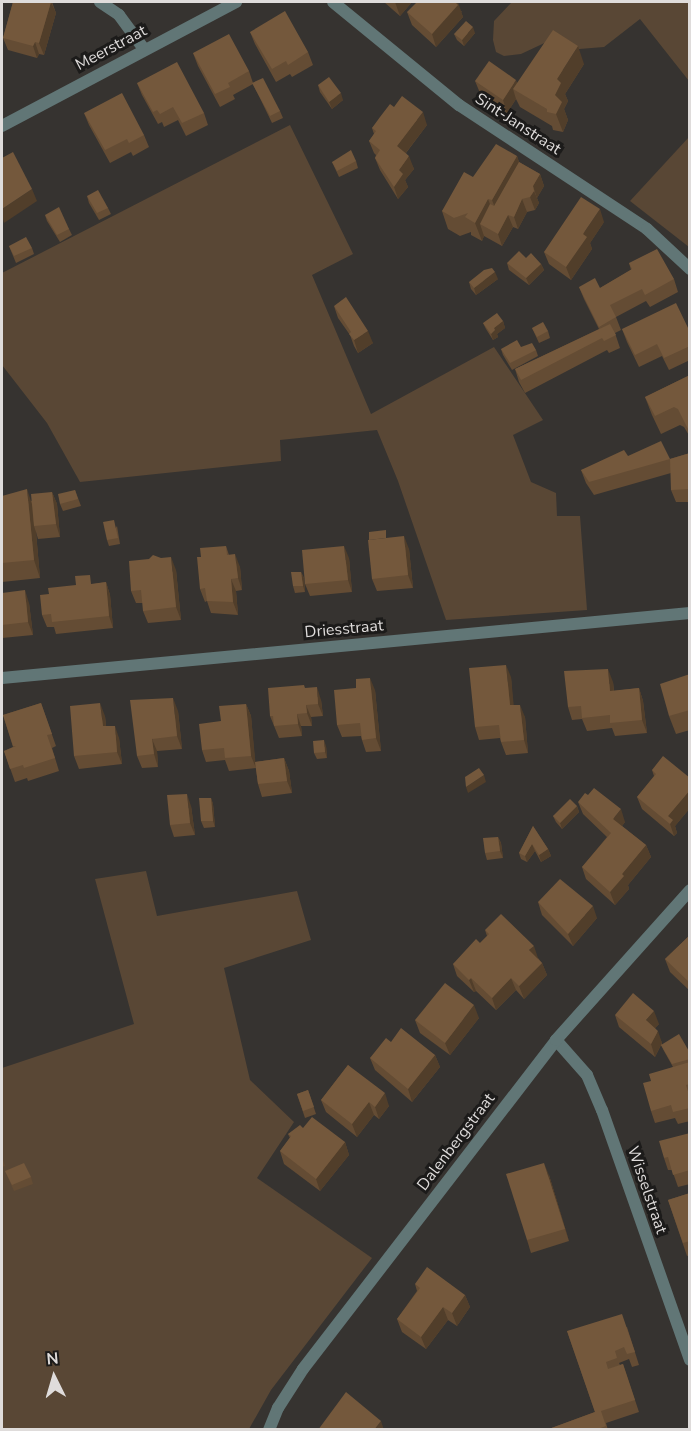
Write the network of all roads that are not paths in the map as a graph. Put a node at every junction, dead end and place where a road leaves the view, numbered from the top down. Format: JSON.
{"nodes":[{"id":1,"x":99,"y":2,"type":"edge"},
{"id":2,"x":236,"y":2,"type":"edge"},
{"id":3,"x":333,"y":2,"type":"edge"},
{"id":4,"x":144,"y":49,"type":"junction"},
{"id":5,"x":2,"y":126,"type":"edge"},
{"id":6,"x":690,"y":269,"type":"edge"},
{"id":7,"x":690,"y":613,"type":"edge"},
{"id":8,"x":2,"y":678,"type":"edge"},
{"id":9,"x":690,"y":890,"type":"edge"},
{"id":10,"x":556,"y":1040,"type":"junction"},
{"id":11,"x":690,"y":1360,"type":"edge"},
{"id":12,"x":269,"y":1430,"type":"edge"}],
"edges":[{"from":1,"to":4,"type":"street"},
{"from":2,"to":4,"type":"street","name":"Meerstraat"},
{"from":3,"to":6,"type":"street","name":"Sint-Janstraat"},
{"from":4,"to":5,"type":"street","name":"Meerstraat"},
{"from":7,"to":8,"type":"street","name":"Driesstraat"},
{"from":9,"to":10,"type":"street","name":"Dalenbergstraat"},
{"from":10,"to":11,"type":"street","name":"Wisselstraat"},
{"from":10,"to":12,"type":"street","name":"Dalenbergstraat"}]}
